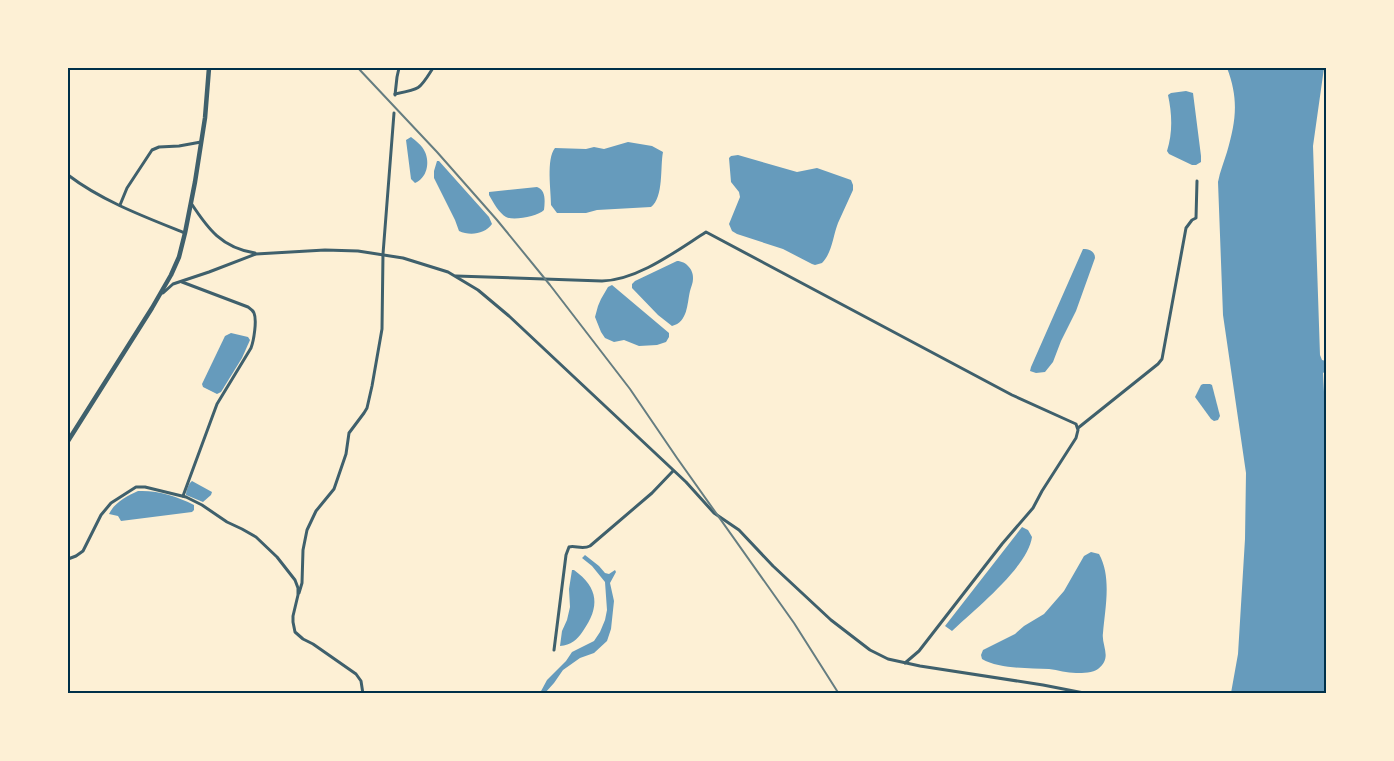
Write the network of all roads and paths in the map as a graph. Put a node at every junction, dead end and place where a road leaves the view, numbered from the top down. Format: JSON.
{"nodes":[{"id":1,"x":208,"y":68,"type":"edge"},
{"id":2,"x":399,"y":68,"type":"edge"},
{"id":3,"x":433,"y":68,"type":"edge"},
{"id":4,"x":394,"y":113,"type":"dead end"},
{"id":5,"x":202,"y":142,"type":"junction"},
{"id":6,"x":68,"y":175,"type":"edge"},
{"id":7,"x":1197,"y":181,"type":"dead end"},
{"id":8,"x":191,"y":203,"type":"junction"},
{"id":9,"x":120,"y":205,"type":"junction"},
{"id":10,"x":185,"y":233,"type":"junction"},
{"id":11,"x":256,"y":254,"type":"junction"},
{"id":12,"x":383,"y":254,"type":"junction"},
{"id":13,"x":456,"y":276,"type":"junction"},
{"id":14,"x":181,"y":281,"type":"junction"},
{"id":15,"x":159,"y":296,"type":"junction"},
{"id":16,"x":1078,"y":428,"type":"junction"},
{"id":17,"x":68,"y":441,"type":"edge"},
{"id":18,"x":673,"y":470,"type":"junction"},
{"id":19,"x":183,"y":496,"type":"junction"},
{"id":20,"x":68,"y":559,"type":"edge"},
{"id":21,"x":298,"y":593,"type":"junction"},
{"id":22,"x":554,"y":650,"type":"dead end"},
{"id":23,"x":904,"y":663,"type":"junction"},
{"id":24,"x":363,"y":694,"type":"edge"},
{"id":25,"x":1088,"y":694,"type":"edge"}],
"edges":[{"from":1,"to":5,"type":"street"},
{"from":2,"to":3,"type":"street"},
{"from":4,"to":12,"type":"street"},
{"from":5,"to":8,"type":"street"},
{"from":5,"to":9,"type":"street"},
{"from":6,"to":9,"type":"street"},
{"from":7,"to":16,"type":"street"},
{"from":8,"to":10,"type":"street"},
{"from":8,"to":11,"type":"street"},
{"from":9,"to":10,"type":"street"},
{"from":10,"to":15,"type":"street"},
{"from":11,"to":12,"type":"street"},
{"from":11,"to":14,"type":"street"},
{"from":12,"to":13,"type":"street"},
{"from":12,"to":21,"type":"street"},
{"from":13,"to":16,"type":"street"},
{"from":13,"to":18,"type":"street"},
{"from":14,"to":15,"type":"street"},
{"from":14,"to":19,"type":"street"},
{"from":15,"to":17,"type":"street"},
{"from":16,"to":23,"type":"street"},
{"from":18,"to":22,"type":"street"},
{"from":18,"to":23,"type":"street"},
{"from":19,"to":20,"type":"street"},
{"from":19,"to":21,"type":"street"},
{"from":21,"to":24,"type":"street"},
{"from":23,"to":25,"type":"street"}]}
